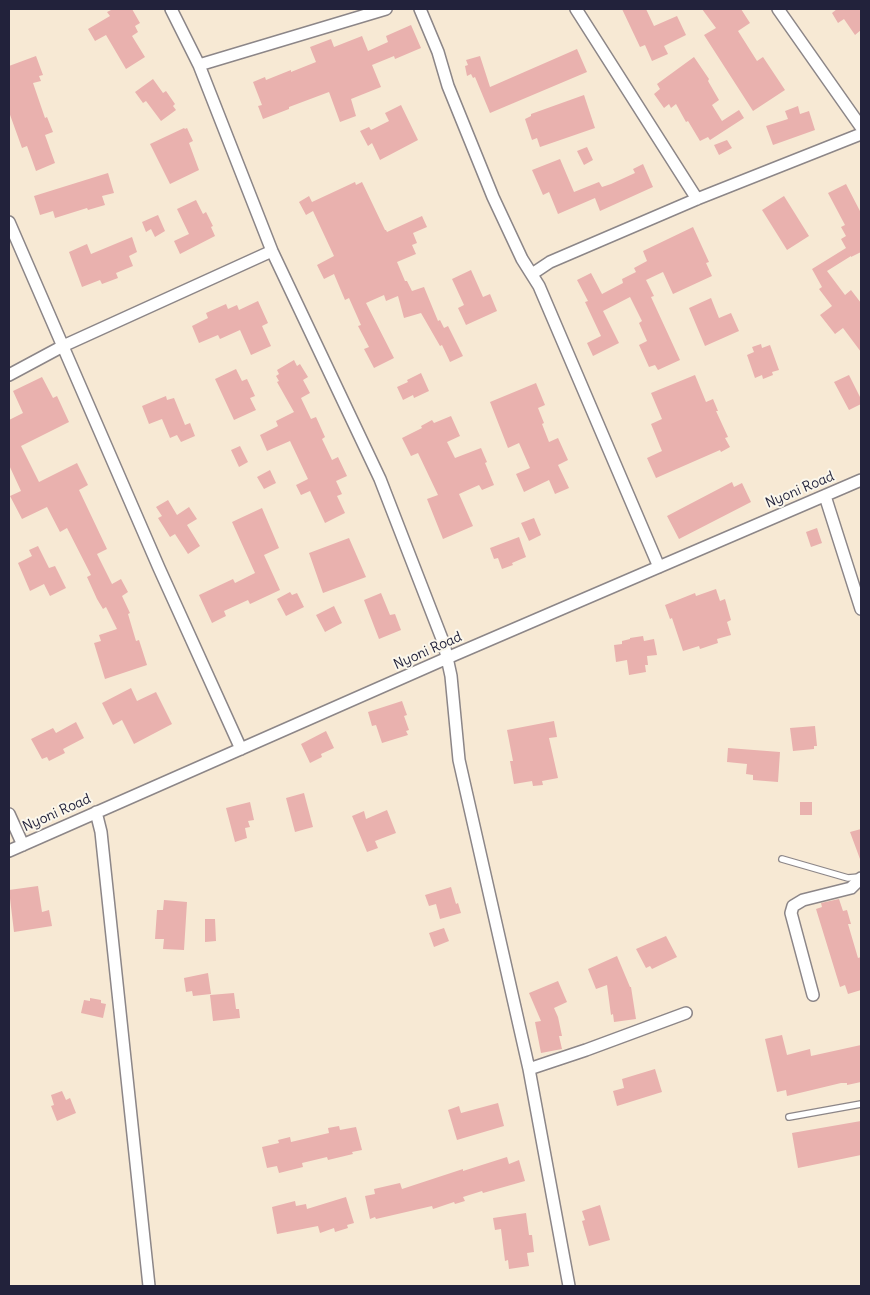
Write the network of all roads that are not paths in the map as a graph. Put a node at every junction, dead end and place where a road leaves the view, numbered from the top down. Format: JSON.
{"nodes":[{"id":1,"x":171,"y":9,"type":"edge"},
{"id":2,"x":386,"y":9,"type":"edge"},
{"id":3,"x":420,"y":9,"type":"edge"},
{"id":4,"x":576,"y":9,"type":"edge"},
{"id":5,"x":778,"y":9,"type":"edge"},
{"id":6,"x":199,"y":66,"type":"junction"},
{"id":7,"x":861,"y":127,"type":"edge"},
{"id":8,"x":861,"y":134,"type":"edge"},
{"id":9,"x":697,"y":199,"type":"junction"},
{"id":10,"x":9,"y":222,"type":"edge"},
{"id":11,"x":272,"y":251,"type":"junction"},
{"id":12,"x":532,"y":274,"type":"junction"},
{"id":13,"x":63,"y":346,"type":"junction"},
{"id":14,"x":9,"y":375,"type":"edge"},
{"id":15,"x":861,"y":480,"type":"edge"},
{"id":16,"x":825,"y":496,"type":"junction"},
{"id":17,"x":659,"y":567,"type":"junction"},
{"id":18,"x":861,"y":609,"type":"edge"},
{"id":19,"x":448,"y":659,"type":"junction"},
{"id":20,"x":241,"y":749,"type":"junction"},
{"id":21,"x":96,"y":812,"type":"junction"},
{"id":22,"x":9,"y":814,"type":"edge"},
{"id":23,"x":23,"y":845,"type":"junction"},
{"id":24,"x":9,"y":851,"type":"edge"},
{"id":25,"x":782,"y":859,"type":"dead end"},
{"id":26,"x":861,"y":878,"type":"edge"},
{"id":27,"x":813,"y":995,"type":"dead end"},
{"id":28,"x":686,"y":1013,"type":"dead end"},
{"id":29,"x":529,"y":1069,"type":"junction"},
{"id":30,"x":861,"y":1104,"type":"edge"},
{"id":31,"x":790,"y":1118,"type":"dead end"},
{"id":32,"x":149,"y":1286,"type":"edge"},
{"id":33,"x":569,"y":1286,"type":"edge"}],
"edges":[{"from":1,"to":6,"type":"street"},
{"from":2,"to":6,"type":"street"},
{"from":3,"to":12,"type":"street"},
{"from":4,"to":9,"type":"street"},
{"from":5,"to":7,"type":"street"},
{"from":6,"to":11,"type":"street"},
{"from":8,"to":9,"type":"street"},
{"from":9,"to":12,"type":"street"},
{"from":10,"to":13,"type":"street"},
{"from":11,"to":13,"type":"street"},
{"from":11,"to":19,"type":"street"},
{"from":12,"to":17,"type":"street"},
{"from":13,"to":14,"type":"street"},
{"from":13,"to":20,"type":"street"},
{"from":15,"to":16,"type":"street","name":"Nyoni Road"},
{"from":16,"to":17,"type":"street","name":"Nyoni Road"},
{"from":16,"to":18,"type":"street"},
{"from":17,"to":19,"type":"street","name":"Nyoni Road"},
{"from":19,"to":20,"type":"street","name":"Nyoni Road"},
{"from":19,"to":29,"type":"street"},
{"from":20,"to":21,"type":"street","name":"Nyoni Road"},
{"from":21,"to":23,"type":"street","name":"Nyoni Road"},
{"from":21,"to":32,"type":"street"},
{"from":22,"to":23,"type":"street"},
{"from":23,"to":24,"type":"street","name":"Nyoni Road"},
{"from":25,"to":26,"type":"lane"},
{"from":26,"to":27,"type":"street"},
{"from":28,"to":29,"type":"street"},
{"from":29,"to":33,"type":"street"},
{"from":30,"to":31,"type":"lane"}]}
